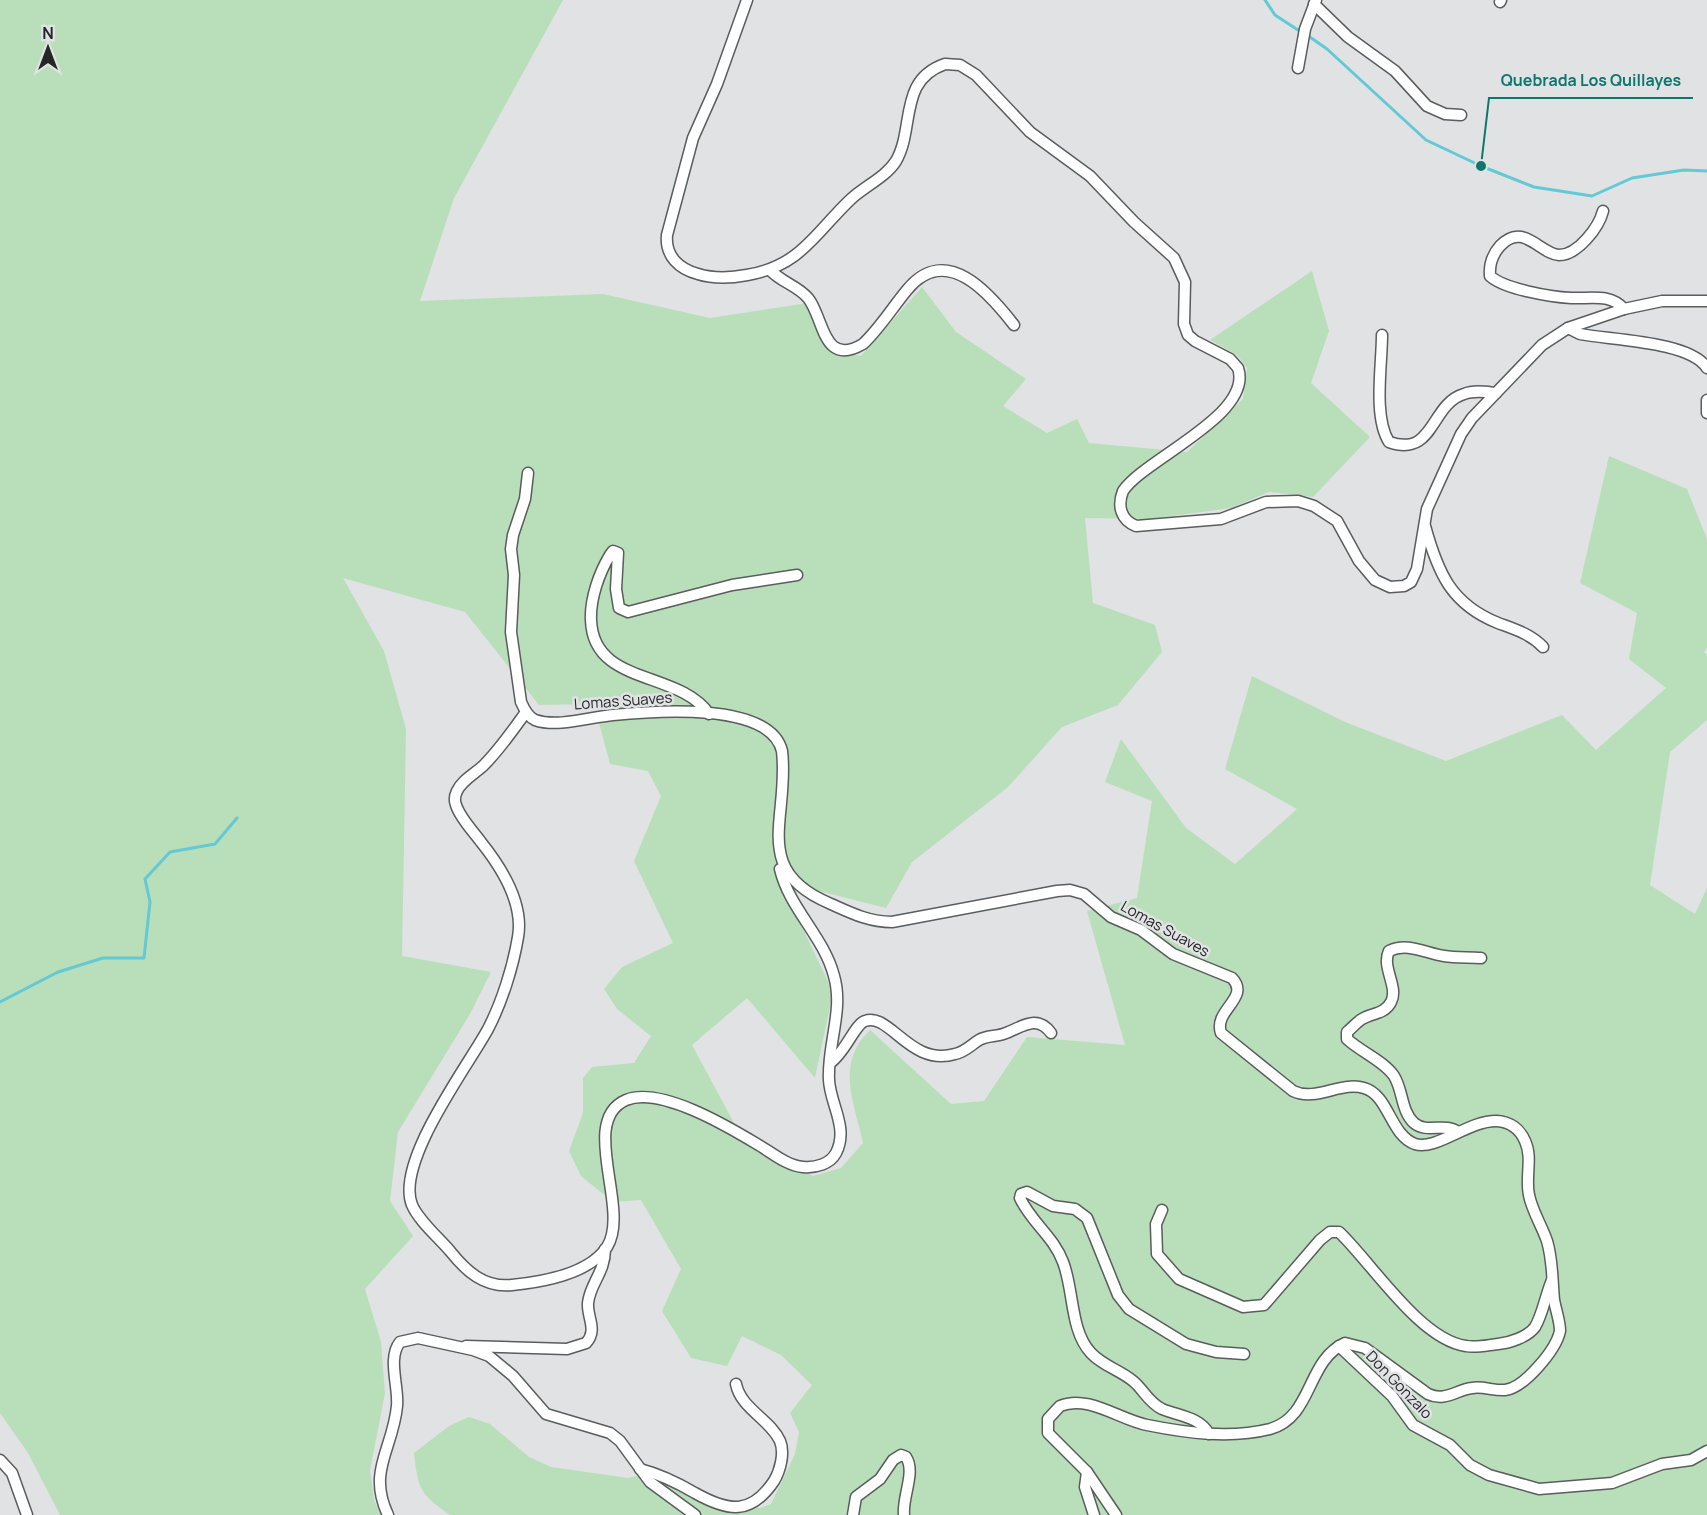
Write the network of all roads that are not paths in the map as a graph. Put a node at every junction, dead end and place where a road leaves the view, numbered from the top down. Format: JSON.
{"nodes":[{"id":1,"x":747,"y":0,"type":"edge"},
{"id":2,"x":1315,"y":2,"type":"edge"},
{"id":3,"x":1298,"y":68,"type":"dead end"},
{"id":4,"x":1461,"y":116,"type":"dead end"},
{"id":5,"x":1603,"y":211,"type":"dead end"},
{"id":6,"x":770,"y":270,"type":"junction"},
{"id":7,"x":1707,"y":301,"type":"edge"},
{"id":8,"x":1624,"y":309,"type":"junction"},
{"id":9,"x":1014,"y":325,"type":"dead end"},
{"id":10,"x":1568,"y":328,"type":"junction"},
{"id":11,"x":1382,"y":335,"type":"dead end"},
{"id":12,"x":1707,"y":368,"type":"edge"},
{"id":13,"x":1496,"y":393,"type":"junction"},
{"id":14,"x":1707,"y":400,"type":"edge"},
{"id":15,"x":1707,"y":413,"type":"edge"},
{"id":16,"x":528,"y":474,"type":"dead end"},
{"id":17,"x":1424,"y":523,"type":"junction"},
{"id":18,"x":797,"y":575,"type":"dead end"},
{"id":19,"x":1543,"y":647,"type":"dead end"},
{"id":20,"x":526,"y":712,"type":"junction"},
{"id":21,"x":709,"y":714,"type":"junction"},
{"id":22,"x":780,"y":860,"type":"junction"},
{"id":23,"x":1481,"y":958,"type":"dead end"},
{"id":24,"x":1051,"y":1033,"type":"dead end"},
{"id":25,"x":830,"y":1063,"type":"junction"},
{"id":26,"x":1458,"y":1132,"type":"junction"},
{"id":27,"x":1162,"y":1210,"type":"dead end"},
{"id":28,"x":606,"y":1249,"type":"junction"},
{"id":29,"x":1553,"y":1277,"type":"junction"},
{"id":30,"x":459,"y":1346,"type":"junction"},
{"id":31,"x":1339,"y":1346,"type":"junction"},
{"id":32,"x":1244,"y":1354,"type":"dead end"},
{"id":33,"x":736,"y":1384,"type":"dead end"},
{"id":34,"x":1209,"y":1434,"type":"junction"},
{"id":35,"x":1707,"y":1451,"type":"edge"},
{"id":36,"x":0,"y":1460,"type":"edge"},
{"id":37,"x":640,"y":1469,"type":"junction"},
{"id":38,"x":1088,"y":1472,"type":"junction"},
{"id":39,"x":27,"y":1515,"type":"edge"},
{"id":40,"x":388,"y":1515,"type":"edge"},
{"id":41,"x":695,"y":1515,"type":"edge"},
{"id":42,"x":853,"y":1515,"type":"edge"},
{"id":43,"x":904,"y":1515,"type":"edge"},
{"id":44,"x":1094,"y":1515,"type":"edge"},
{"id":45,"x":1116,"y":1515,"type":"edge"}],
"edges":[{"from":1,"to":6,"type":"street"},
{"from":2,"to":3,"type":"street"},
{"from":2,"to":4,"type":"street"},
{"from":5,"to":8,"type":"street"},
{"from":6,"to":9,"type":"street"},
{"from":6,"to":17,"type":"street"},
{"from":7,"to":8,"type":"street"},
{"from":8,"to":10,"type":"street"},
{"from":10,"to":12,"type":"street"},
{"from":10,"to":13,"type":"street"},
{"from":11,"to":13,"type":"street"},
{"from":13,"to":17,"type":"street"},
{"from":14,"to":15,"type":"street"},
{"from":16,"to":20,"type":"street"},
{"from":17,"to":19,"type":"street"},
{"from":18,"to":21,"type":"street"},
{"from":20,"to":21,"type":"street","name":"Lomas Suaves"},
{"from":20,"to":28,"type":"street"},
{"from":21,"to":22,"type":"street","name":"Lomas Suaves"},
{"from":22,"to":25,"type":"street"},
{"from":22,"to":26,"type":"street","name":"Lomas Suaves"},
{"from":23,"to":26,"type":"street"},
{"from":24,"to":25,"type":"street"},
{"from":25,"to":28,"type":"street"},
{"from":26,"to":29,"type":"street","name":"Lomas Suaves"},
{"from":27,"to":29,"type":"street"},
{"from":28,"to":30,"type":"street"},
{"from":29,"to":31,"type":"street","name":"Lomas Suaves"},
{"from":30,"to":37,"type":"street"},
{"from":30,"to":40,"type":"street"},
{"from":31,"to":34,"type":"street"},
{"from":31,"to":35,"type":"street","name":"Don Gonzalo"},
{"from":32,"to":34,"type":"street"},
{"from":33,"to":37,"type":"street"},
{"from":34,"to":38,"type":"street"},
{"from":36,"to":39,"type":"street"},
{"from":37,"to":41,"type":"street"},
{"from":38,"to":44,"type":"street"},
{"from":38,"to":45,"type":"street"},
{"from":42,"to":43,"type":"street"}]}
